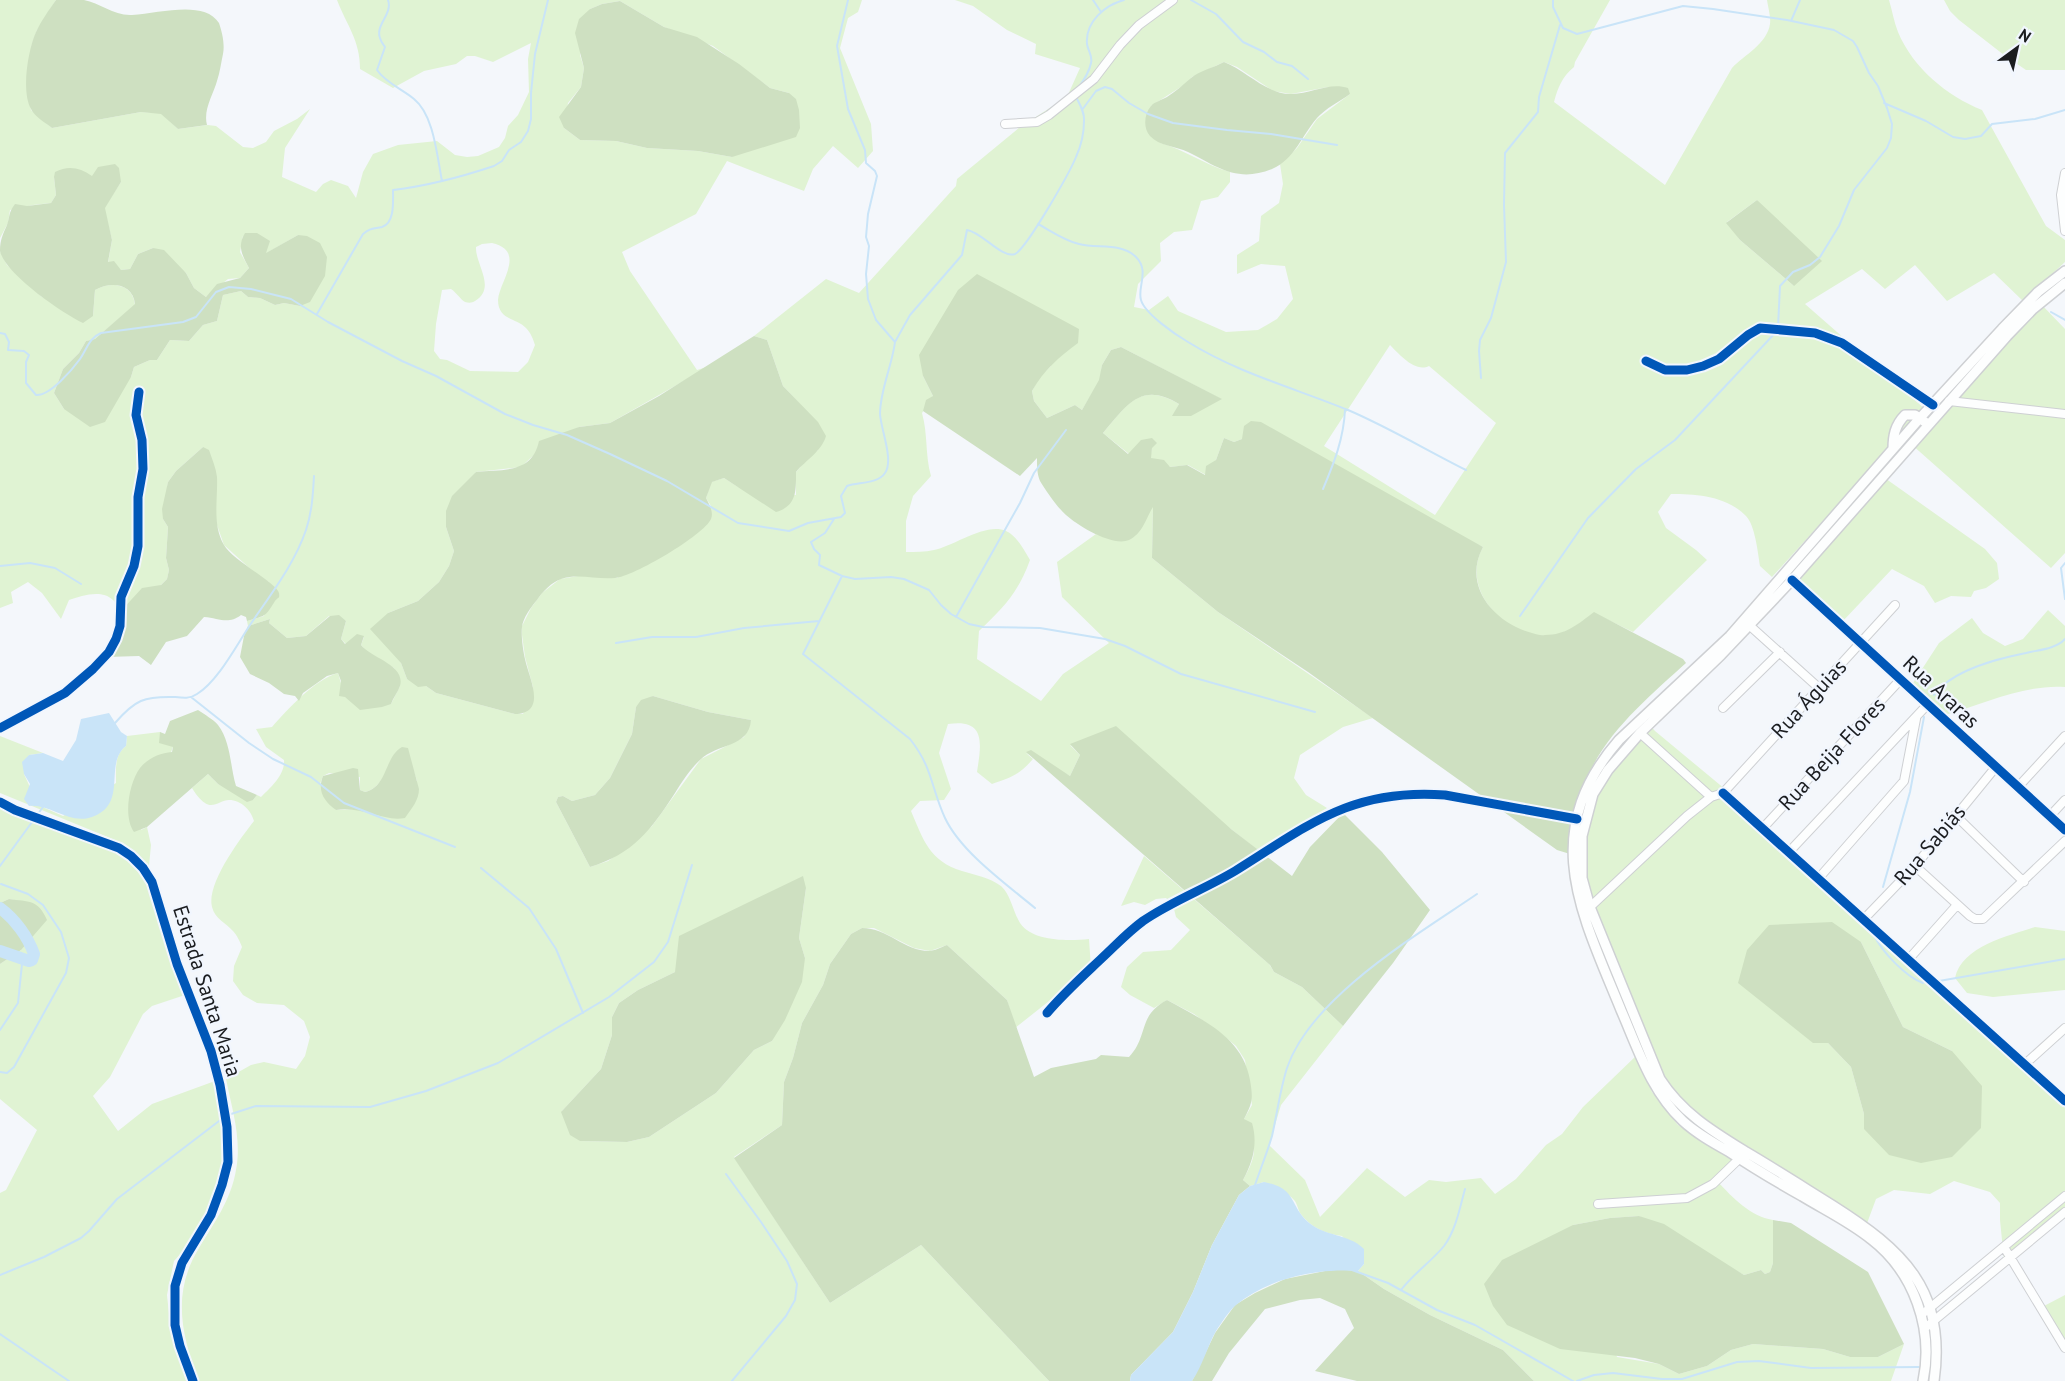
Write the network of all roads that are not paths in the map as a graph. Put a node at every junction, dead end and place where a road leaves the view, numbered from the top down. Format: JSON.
{"nodes":[{"id":1,"x":1173,"y":0,"type":"edge"},
{"id":2,"x":1005,"y":124,"type":"dead end"},
{"id":3,"x":2065,"y":173,"type":"edge"},
{"id":4,"x":2065,"y":231,"type":"edge"},
{"id":5,"x":2065,"y":271,"type":"edge"},
{"id":6,"x":2065,"y":283,"type":"edge"},
{"id":7,"x":1646,"y":361,"type":"dead end"},
{"id":8,"x":138,"y":392,"type":"dead end"},
{"id":9,"x":1949,"y":401,"type":"junction"},
{"id":10,"x":1933,"y":405,"type":"junction"},
{"id":11,"x":2065,"y":414,"type":"edge"},
{"id":12,"x":1924,"y":421,"type":"junction"},
{"id":13,"x":1893,"y":449,"type":"junction"},
{"id":14,"x":1792,"y":580,"type":"junction"},
{"id":15,"x":1895,"y":605,"type":"dead end"},
{"id":16,"x":1749,"y":625,"type":"junction"},
{"id":17,"x":1861,"y":643,"type":"junction"},
{"id":18,"x":1780,"y":652,"type":"junction"},
{"id":19,"x":1901,"y":679,"type":"junction"},
{"id":20,"x":1820,"y":688,"type":"junction"},
{"id":21,"x":1928,"y":704,"type":"junction"},
{"id":22,"x":1723,"y":708,"type":"dead end"},
{"id":23,"x":1916,"y":718,"type":"junction"},
{"id":24,"x":0,"y":728,"type":"edge"},
{"id":25,"x":1640,"y":733,"type":"junction"},
{"id":26,"x":2065,"y":736,"type":"edge"},
{"id":27,"x":1995,"y":768,"type":"junction"},
{"id":28,"x":2018,"y":787,"type":"junction"},
{"id":29,"x":1723,"y":793,"type":"junction"},
{"id":30,"x":1711,"y":797,"type":"junction"},
{"id":31,"x":2065,"y":800,"type":"edge"},
{"id":32,"x":0,"y":802,"type":"edge"},
{"id":33,"x":1955,"y":815,"type":"junction"},
{"id":34,"x":2050,"y":816,"type":"junction"},
{"id":35,"x":1577,"y":819,"type":"junction"},
{"id":36,"x":1762,"y":829,"type":"junction"},
{"id":37,"x":2065,"y":830,"type":"edge"},
{"id":38,"x":2065,"y":841,"type":"edge"},
{"id":39,"x":1788,"y":853,"type":"junction"},
{"id":40,"x":1915,"y":866,"type":"junction"},
{"id":41,"x":1818,"y":879,"type":"junction"},
{"id":42,"x":2024,"y":882,"type":"junction"},
{"id":43,"x":1957,"y":905,"type":"junction"},
{"id":44,"x":1590,"y":907,"type":"junction"},
{"id":45,"x":1863,"y":920,"type":"junction"},
{"id":46,"x":1908,"y":960,"type":"junction"},
{"id":47,"x":1047,"y":1013,"type":"dead end"},
{"id":48,"x":2065,"y":1028,"type":"edge"},
{"id":49,"x":2025,"y":1065,"type":"junction"},
{"id":50,"x":2065,"y":1101,"type":"edge"},
{"id":51,"x":1739,"y":1159,"type":"junction"},
{"id":52,"x":2065,"y":1196,"type":"edge"},
{"id":53,"x":1598,"y":1204,"type":"dead end"},
{"id":54,"x":2065,"y":1212,"type":"edge"},
{"id":55,"x":2004,"y":1247,"type":"junction"},
{"id":56,"x":2012,"y":1257,"type":"junction"},
{"id":57,"x":1931,"y":1308,"type":"junction"},
{"id":58,"x":1922,"y":1315,"type":"junction"},
{"id":59,"x":1935,"y":1322,"type":"junction"},
{"id":60,"x":1925,"y":1328,"type":"junction"},
{"id":61,"x":2065,"y":1348,"type":"edge"},
{"id":62,"x":193,"y":1381,"type":"edge"},
{"id":63,"x":1923,"y":1381,"type":"edge"},
{"id":64,"x":1934,"y":1381,"type":"edge"}],
"edges":[{"from":1,"to":2,"type":"street"},
{"from":3,"to":4,"type":"street"},
{"from":5,"to":10,"type":"main road"},
{"from":6,"to":9,"type":"main road"},
{"from":7,"to":10,"type":"street"},
{"from":8,"to":24,"type":"street"},
{"from":9,"to":11,"type":"street"},
{"from":9,"to":12,"type":"main road"},
{"from":10,"to":12,"type":"main road"},
{"from":12,"to":13,"type":"main road"},
{"from":12,"to":13,"type":"main road"},
{"from":12,"to":14,"type":"main road"},
{"from":13,"to":35,"type":"main road"},
{"from":14,"to":16,"type":"main road"},
{"from":14,"to":17,"type":"street","name":"Rua Araras"},
{"from":15,"to":17,"type":"street","name":"Rua Águias"},
{"from":16,"to":18,"type":"street"},
{"from":16,"to":25,"type":"main road"},
{"from":17,"to":19,"type":"street","name":"Rua Araras"},
{"from":17,"to":20,"type":"street","name":"Rua Águias"},
{"from":18,"to":20,"type":"street"},
{"from":18,"to":22,"type":"street"},
{"from":19,"to":21,"type":"street","name":"Rua Araras"},
{"from":19,"to":36,"type":"street","name":"Rua Beija Flores"},
{"from":20,"to":29,"type":"street","name":"Rua Águias"},
{"from":21,"to":23,"type":"street"},
{"from":21,"to":27,"type":"street","name":"Rua Araras"},
{"from":23,"to":39,"type":"street"},
{"from":23,"to":41,"type":"street"},
{"from":25,"to":30,"type":"street"},
{"from":25,"to":44,"type":"main road"},
{"from":26,"to":28,"type":"street"},
{"from":27,"to":28,"type":"street","name":"Rua Araras"},
{"from":27,"to":33,"type":"street","name":"Rua Sabiás"},
{"from":28,"to":34,"type":"street","name":"Rua Araras"},
{"from":29,"to":30,"type":"street"},
{"from":29,"to":36,"type":"street"},
{"from":30,"to":44,"type":"street"},
{"from":31,"to":34,"type":"street"},
{"from":32,"to":62,"type":"street","name":"Estrada Santa Maria"},
{"from":33,"to":40,"type":"street","name":"Rua Sabiás"},
{"from":33,"to":42,"type":"street"},
{"from":34,"to":37,"type":"street","name":"Rua Araras"},
{"from":35,"to":47,"type":"street"},
{"from":35,"to":51,"type":"main road"},
{"from":36,"to":39,"type":"street"},
{"from":38,"to":42,"type":"street"},
{"from":39,"to":41,"type":"street"},
{"from":40,"to":43,"type":"street"},
{"from":40,"to":45,"type":"street","name":"Rua Sabiás"},
{"from":41,"to":45,"type":"street"},
{"from":42,"to":43,"type":"street"},
{"from":43,"to":46,"type":"street"},
{"from":44,"to":57,"type":"main road"},
{"from":45,"to":46,"type":"street"},
{"from":46,"to":49,"type":"street"},
{"from":48,"to":49,"type":"street"},
{"from":49,"to":50,"type":"street"},
{"from":51,"to":53,"type":"street"},
{"from":51,"to":58,"type":"main road"},
{"from":52,"to":55,"type":"street"},
{"from":54,"to":56,"type":"street"},
{"from":55,"to":56,"type":"street"},
{"from":55,"to":57,"type":"street"},
{"from":56,"to":59,"type":"street"},
{"from":56,"to":61,"type":"street"},
{"from":57,"to":58,"type":"street"},
{"from":57,"to":59,"type":"main road"},
{"from":58,"to":60,"type":"main road"},
{"from":59,"to":60,"type":"street"},
{"from":59,"to":64,"type":"main road"},
{"from":60,"to":63,"type":"main road"}]}
